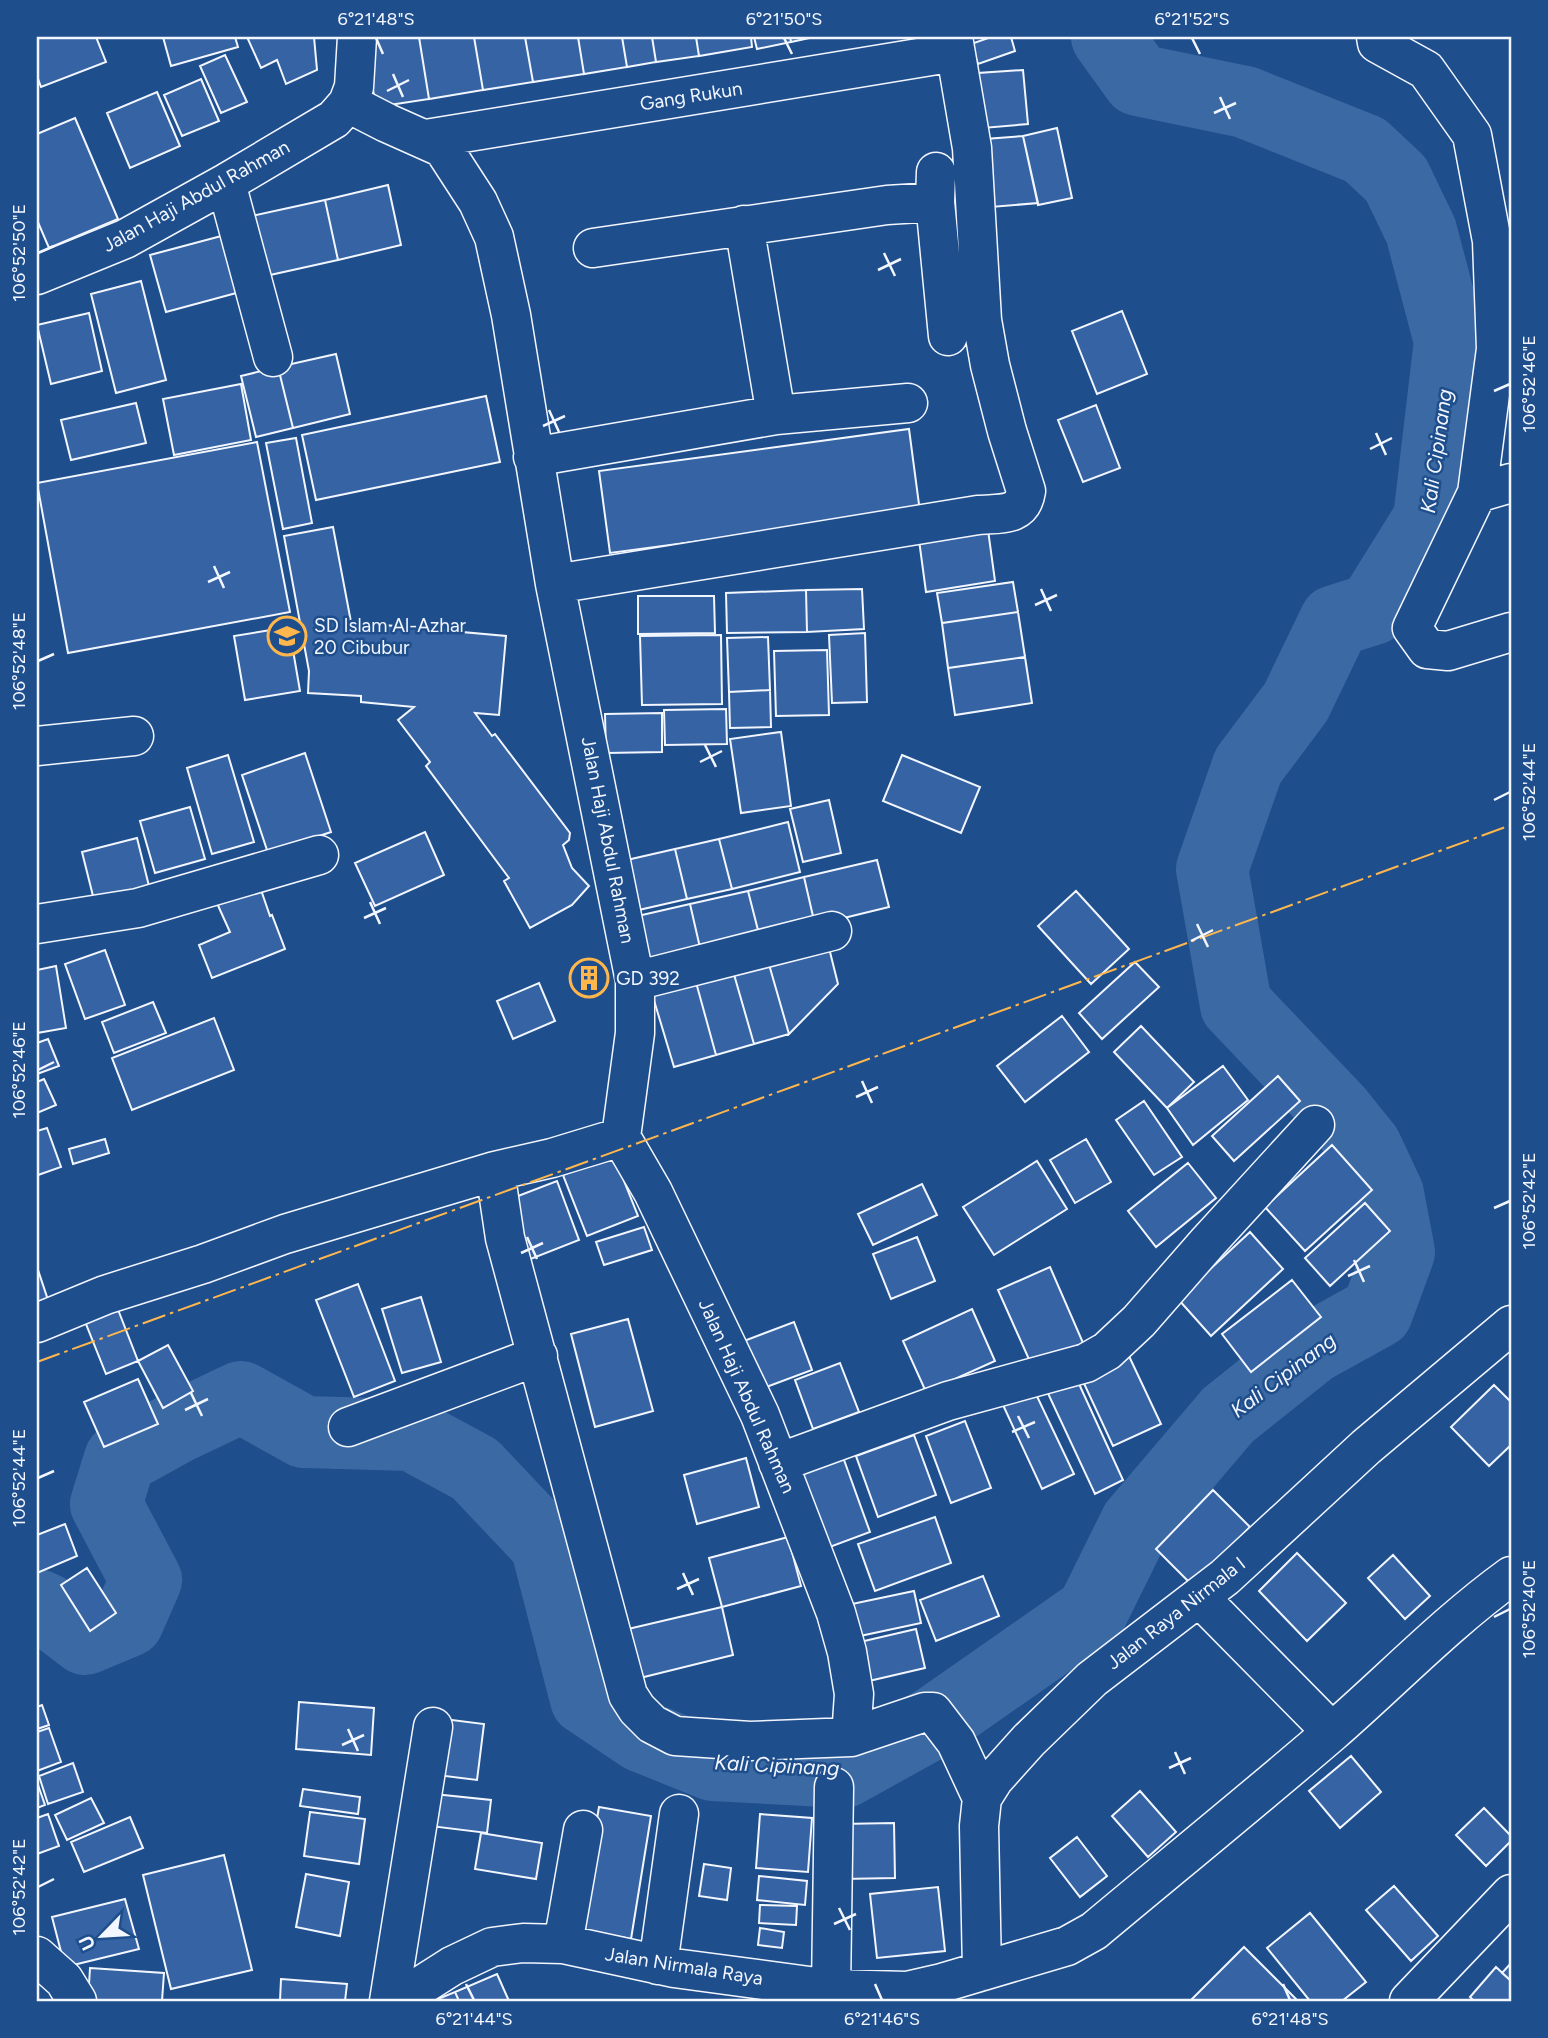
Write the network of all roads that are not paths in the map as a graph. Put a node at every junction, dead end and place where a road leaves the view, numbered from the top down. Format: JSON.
{"nodes":[{"id":1,"x":357,"y":37,"type":"edge"},
{"id":2,"x":1376,"y":37,"type":"edge"},
{"id":3,"x":954,"y":45,"type":"edge"},
{"id":4,"x":348,"y":103,"type":"junction"},
{"id":5,"x":426,"y":139,"type":"junction"},
{"id":6,"x":226,"y":183,"type":"junction"},
{"id":7,"x":744,"y":225,"type":"junction"},
{"id":8,"x":593,"y":248,"type":"dead end"},
{"id":9,"x":37,"y":275,"type":"edge"},
{"id":10,"x":948,"y":335,"type":"dead end"},
{"id":11,"x":1504,"y":346,"type":"edge"},
{"id":12,"x":273,"y":357,"type":"dead end"},
{"id":13,"x":908,"y":403,"type":"dead end"},
{"id":14,"x":776,"y":415,"type":"junction"},
{"id":15,"x":533,"y":457,"type":"junction"},
{"id":16,"x":1494,"y":488,"type":"edge"},
{"id":17,"x":555,"y":584,"type":"junction"},
{"id":18,"x":1511,"y":632,"type":"edge"},
{"id":19,"x":134,"y":736,"type":"dead end"},
{"id":20,"x":37,"y":746,"type":"edge"},
{"id":21,"x":319,"y":855,"type":"dead end"},
{"id":22,"x":37,"y":925,"type":"edge"},
{"id":23,"x":832,"y":932,"type":"dead end"},
{"id":24,"x":635,"y":981,"type":"junction"},
{"id":25,"x":1315,"y":1125,"type":"dead end"},
{"id":26,"x":621,"y":1137,"type":"junction"},
{"id":27,"x":495,"y":1171,"type":"junction"},
{"id":28,"x":37,"y":1323,"type":"edge"},
{"id":29,"x":1511,"y":1325,"type":"edge"},
{"id":30,"x":538,"y":1356,"type":"junction"},
{"id":31,"x":348,"y":1427,"type":"dead end"},
{"id":32,"x":778,"y":1463,"type":"junction"},
{"id":33,"x":1511,"y":1576,"type":"edge"},
{"id":34,"x":1199,"y":1597,"type":"junction"},
{"id":35,"x":433,"y":1727,"type":"dead end"},
{"id":36,"x":1332,"y":1732,"type":"junction"},
{"id":37,"x":851,"y":1737,"type":"junction"},
{"id":38,"x":834,"y":1787,"type":"dead end"},
{"id":39,"x":982,"y":1798,"type":"junction"},
{"id":40,"x":680,"y":1814,"type":"dead end"},
{"id":41,"x":583,"y":1830,"type":"dead end"},
{"id":42,"x":1511,"y":1894,"type":"edge"},
{"id":43,"x":563,"y":1944,"type":"junction"},
{"id":44,"x":37,"y":1956,"type":"edge"},
{"id":45,"x":658,"y":1965,"type":"junction"},
{"id":46,"x":982,"y":1971,"type":"junction"},
{"id":47,"x":831,"y":1989,"type":"junction"},
{"id":48,"x":77,"y":2001,"type":"edge"},
{"id":49,"x":389,"y":2001,"type":"edge"},
{"id":50,"x":397,"y":2001,"type":"edge"},
{"id":51,"x":1409,"y":2001,"type":"edge"}],
"edges":[{"from":1,"to":4,"type":"street"},
{"from":2,"to":11,"type":"street"},
{"from":3,"to":5,"type":"street","name":"Gang Rukun"},
{"from":3,"to":17,"type":"street"},
{"from":4,"to":5,"type":"street","name":"Jalan Haji Abdul Rahman"},
{"from":4,"to":6,"type":"street","name":"Jalan Haji Abdul Rahman"},
{"from":5,"to":15,"type":"street","name":"Jalan Haji Abdul Rahman"},
{"from":6,"to":9,"type":"street","name":"Jalan Haji Abdul Rahman"},
{"from":6,"to":12,"type":"street"},
{"from":7,"to":8,"type":"street"},
{"from":7,"to":10,"type":"street"},
{"from":7,"to":14,"type":"street"},
{"from":11,"to":16,"type":"street"},
{"from":13,"to":14,"type":"street"},
{"from":14,"to":15,"type":"street"},
{"from":15,"to":17,"type":"street","name":"Jalan Haji Abdul Rahman"},
{"from":16,"to":18,"type":"street"},
{"from":17,"to":24,"type":"street","name":"Jalan Haji Abdul Rahman"},
{"from":19,"to":20,"type":"street"},
{"from":21,"to":22,"type":"street"},
{"from":23,"to":24,"type":"street"},
{"from":24,"to":26,"type":"street","name":"Jalan Haji Abdul Rahman"},
{"from":25,"to":32,"type":"street"},
{"from":26,"to":27,"type":"street"},
{"from":26,"to":32,"type":"street","name":"Jalan Haji Abdul Rahman"},
{"from":27,"to":28,"type":"street"},
{"from":27,"to":30,"type":"street"},
{"from":29,"to":34,"type":"street","name":"Jalan Raya Nirmala I"},
{"from":30,"to":31,"type":"street"},
{"from":30,"to":37,"type":"street"},
{"from":32,"to":37,"type":"street","name":"Jalan Haji Abdul Rahman"},
{"from":33,"to":36,"type":"street","name":"Jalan Nirmala Raya"},
{"from":34,"to":36,"type":"street"},
{"from":34,"to":39,"type":"street","name":"Jalan Raya Nirmala I"},
{"from":35,"to":49,"type":"street"},
{"from":36,"to":46,"type":"street","name":"Jalan Nirmala Raya"},
{"from":37,"to":39,"type":"street"},
{"from":38,"to":47,"type":"street"},
{"from":39,"to":46,"type":"street"},
{"from":40,"to":45,"type":"street"},
{"from":41,"to":43,"type":"street"},
{"from":42,"to":51,"type":"street"},
{"from":43,"to":45,"type":"street","name":"Jalan Nirmala Raya"},
{"from":43,"to":50,"type":"street","name":"Jalan Nirmala Raya"},
{"from":44,"to":48,"type":"street"},
{"from":45,"to":47,"type":"street","name":"Jalan Nirmala Raya"},
{"from":46,"to":47,"type":"street","name":"Jalan Nirmala Raya"}]}
